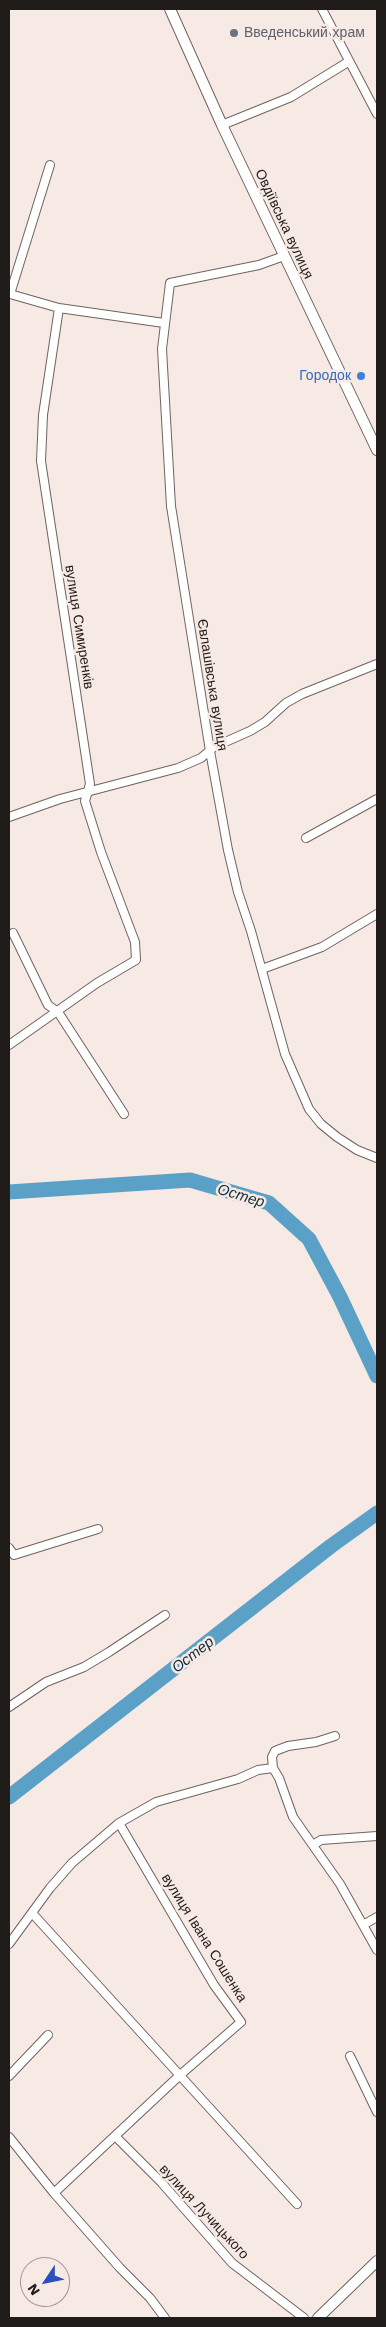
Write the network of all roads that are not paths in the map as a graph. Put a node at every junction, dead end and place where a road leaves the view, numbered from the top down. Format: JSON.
{"nodes":[{"id":1,"x":170,"y":9,"type":"edge"},
{"id":2,"x":322,"y":9,"type":"edge"},
{"id":3,"x":348,"y":62,"type":"junction"},
{"id":4,"x":377,"y":114,"type":"edge"},
{"id":5,"x":222,"y":125,"type":"junction"},
{"id":6,"x":50,"y":165,"type":"dead end"},
{"id":7,"x":284,"y":256,"type":"junction"},
{"id":8,"x":59,"y":308,"type":"junction"},
{"id":9,"x":164,"y":323,"type":"junction"},
{"id":10,"x":377,"y":450,"type":"edge"},
{"id":11,"x":377,"y":664,"type":"edge"},
{"id":12,"x":210,"y":751,"type":"junction"},
{"id":13,"x":87,"y":792,"type":"junction"},
{"id":14,"x":377,"y":799,"type":"edge"},
{"id":15,"x":9,"y":817,"type":"edge"},
{"id":16,"x":306,"y":838,"type":"dead end"},
{"id":17,"x":377,"y":914,"type":"edge"},
{"id":18,"x":13,"y":933,"type":"dead end"},
{"id":19,"x":262,"y":968,"type":"junction"},
{"id":20,"x":58,"y":1012,"type":"junction"},
{"id":21,"x":9,"y":1045,"type":"edge"},
{"id":22,"x":124,"y":1114,"type":"dead end"},
{"id":23,"x":377,"y":1158,"type":"edge"},
{"id":24,"x":98,"y":1529,"type":"dead end"},
{"id":25,"x":9,"y":1548,"type":"edge"},
{"id":26,"x":165,"y":1616,"type":"dead end"},
{"id":27,"x":9,"y":1707,"type":"edge"},
{"id":28,"x":335,"y":1736,"type":"dead end"},
{"id":29,"x":273,"y":1768,"type":"junction"},
{"id":30,"x":119,"y":1823,"type":"junction"},
{"id":31,"x":377,"y":1836,"type":"edge"},
{"id":32,"x":313,"y":1845,"type":"junction"},
{"id":33,"x":32,"y":1913,"type":"junction"},
{"id":34,"x":377,"y":1917,"type":"edge"},
{"id":35,"x":363,"y":1924,"type":"junction"},
{"id":36,"x":9,"y":1944,"type":"edge"},
{"id":37,"x":377,"y":1950,"type":"edge"},
{"id":38,"x":48,"y":2035,"type":"dead end"},
{"id":39,"x":350,"y":2056,"type":"dead end"},
{"id":40,"x":9,"y":2076,"type":"edge"},
{"id":41,"x":179,"y":2076,"type":"junction"},
{"id":42,"x":377,"y":2112,"type":"edge"},
{"id":43,"x":115,"y":2136,"type":"junction"},
{"id":44,"x":9,"y":2137,"type":"edge"},
{"id":45,"x":54,"y":2193,"type":"junction"},
{"id":46,"x":297,"y":2204,"type":"dead end"},
{"id":47,"x":377,"y":2261,"type":"edge"},
{"id":48,"x":165,"y":2318,"type":"edge"},
{"id":49,"x":304,"y":2318,"type":"edge"},
{"id":50,"x":318,"y":2318,"type":"edge"}],
"edges":[{"from":1,"to":5,"type":"main road","name":"Овдіївська вулиця"},
{"from":2,"to":3,"type":"street"},
{"from":3,"to":4,"type":"street"},
{"from":3,"to":5,"type":"street"},
{"from":5,"to":7,"type":"main road","name":"Овдіївська вулиця"},
{"from":6,"to":8,"type":"street"},
{"from":7,"to":9,"type":"street","name":"Євлашівська вулиця"},
{"from":7,"to":10,"type":"main road","name":"Овдіївська вулиця"},
{"from":8,"to":9,"type":"street"},
{"from":8,"to":13,"type":"street","name":"вулиця Симиренків"},
{"from":9,"to":12,"type":"street","name":"Євлашівська вулиця"},
{"from":11,"to":12,"type":"street"},
{"from":12,"to":13,"type":"street"},
{"from":12,"to":19,"type":"street","name":"Євлашівська вулиця"},
{"from":13,"to":15,"type":"street"},
{"from":13,"to":20,"type":"street","name":"вулиця Симиренків"},
{"from":14,"to":16,"type":"street"},
{"from":17,"to":19,"type":"street"},
{"from":18,"to":20,"type":"street"},
{"from":19,"to":23,"type":"street","name":"Євлашівська вулиця"},
{"from":20,"to":21,"type":"street"},
{"from":20,"to":22,"type":"street"},
{"from":24,"to":25,"type":"street"},
{"from":26,"to":27,"type":"street"},
{"from":28,"to":29,"type":"street"},
{"from":29,"to":30,"type":"street"},
{"from":29,"to":32,"type":"street"},
{"from":30,"to":33,"type":"street"},
{"from":30,"to":41,"type":"street","name":"вулиця Івана Сошенка"},
{"from":31,"to":32,"type":"street"},
{"from":32,"to":35,"type":"street"},
{"from":33,"to":36,"type":"street"},
{"from":33,"to":41,"type":"street"},
{"from":34,"to":35,"type":"street"},
{"from":35,"to":37,"type":"street"},
{"from":38,"to":40,"type":"street"},
{"from":39,"to":42,"type":"street"},
{"from":41,"to":43,"type":"street","name":"вулиця Івана Сошенка"},
{"from":41,"to":46,"type":"street"},
{"from":43,"to":45,"type":"street","name":"вулиця Івана Сошенка"},
{"from":43,"to":49,"type":"street","name":"вулиця Лучицького"},
{"from":44,"to":45,"type":"street"},
{"from":45,"to":48,"type":"street"},
{"from":47,"to":50,"type":"main road"}]}
